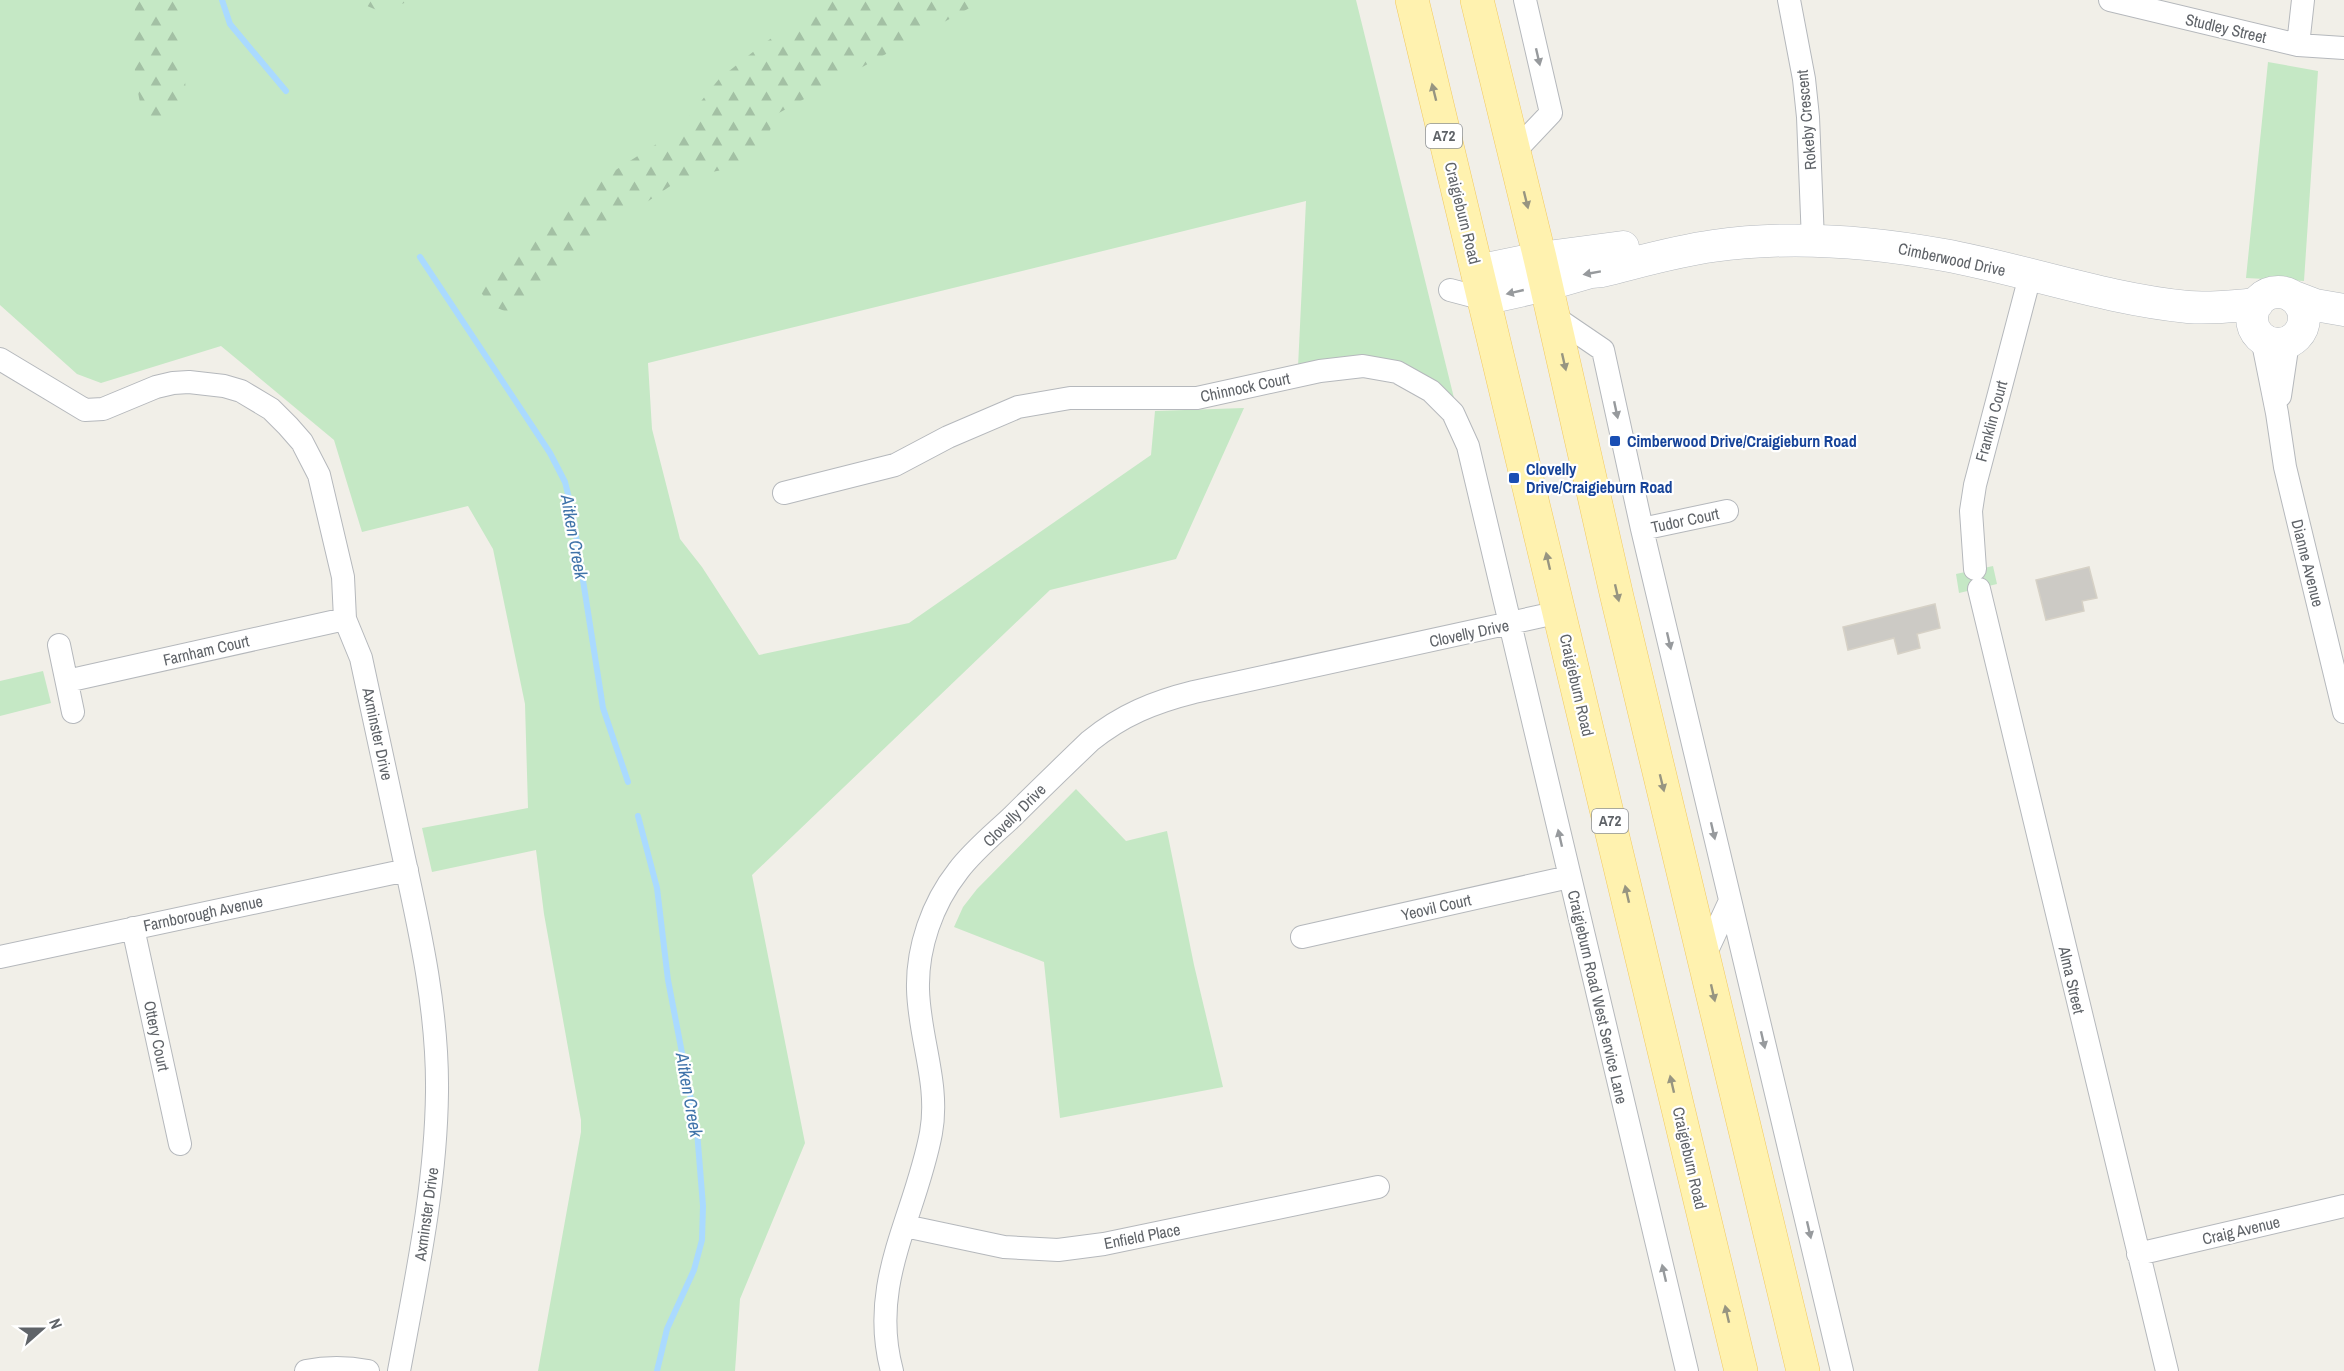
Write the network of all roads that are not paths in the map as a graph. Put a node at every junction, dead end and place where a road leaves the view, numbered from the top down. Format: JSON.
{"nodes":[{"id":1,"x":1412,"y":0,"type":"edge"},
{"id":2,"x":1478,"y":0,"type":"edge"},
{"id":3,"x":1525,"y":0,"type":"edge"},
{"id":4,"x":1789,"y":0,"type":"edge"},
{"id":5,"x":2110,"y":0,"type":"edge"},
{"id":6,"x":2304,"y":0,"type":"edge"},
{"id":7,"x":2298,"y":45,"type":"junction"},
{"id":8,"x":2344,"y":48,"type":"edge"},
{"id":9,"x":1514,"y":152,"type":"junction"},
{"id":10,"x":1813,"y":241,"type":"junction"},
{"id":11,"x":1543,"y":271,"type":"junction"},
{"id":12,"x":2030,"y":276,"type":"junction"},
{"id":13,"x":1481,"y":285,"type":"junction"},
{"id":14,"x":2344,"y":310,"type":"edge"},
{"id":15,"x":1553,"y":316,"type":"junction"},
{"id":16,"x":2344,"y":322,"type":"edge"},
{"id":17,"x":2272,"y":330,"type":"junction"},
{"id":18,"x":0,"y":359,"type":"edge"},
{"id":19,"x":784,"y":493,"type":"dead end"},
{"id":20,"x":1728,"y":511,"type":"dead end"},
{"id":21,"x":1642,"y":529,"type":"junction"},
{"id":22,"x":1977,"y":579,"type":"joint"},
{"id":23,"x":1560,"y":612,"type":"junction"},
{"id":24,"x":345,"y":619,"type":"junction"},
{"id":25,"x":1510,"y":624,"type":"junction"},
{"id":26,"x":59,"y":645,"type":"dead end"},
{"id":27,"x":67,"y":681,"type":"junction"},
{"id":28,"x":73,"y":712,"type":"dead end"},
{"id":29,"x":2344,"y":712,"type":"edge"},
{"id":30,"x":406,"y":870,"type":"junction"},
{"id":31,"x":1569,"y":877,"type":"junction"},
{"id":32,"x":1730,"y":901,"type":"junction"},
{"id":33,"x":133,"y":928,"type":"junction"},
{"id":34,"x":1302,"y":937,"type":"dead end"},
{"id":35,"x":0,"y":957,"type":"edge"},
{"id":36,"x":1704,"y":957,"type":"junction"},
{"id":37,"x":180,"y":1144,"type":"dead end"},
{"id":38,"x":1378,"y":1186,"type":"dead end"},
{"id":39,"x":2344,"y":1206,"type":"edge"},
{"id":40,"x":904,"y":1226,"type":"junction"},
{"id":41,"x":2138,"y":1254,"type":"junction"},
{"id":42,"x":306,"y":1371,"type":"edge"},
{"id":43,"x":368,"y":1371,"type":"edge"},
{"id":44,"x":399,"y":1371,"type":"edge"},
{"id":45,"x":892,"y":1371,"type":"edge"},
{"id":46,"x":1687,"y":1371,"type":"edge"},
{"id":47,"x":1741,"y":1371,"type":"edge"},
{"id":48,"x":1803,"y":1371,"type":"edge"},
{"id":49,"x":1842,"y":1371,"type":"edge"},
{"id":50,"x":2167,"y":1371,"type":"edge"}],
"edges":[{"from":13,"to":1,"type":"main road","name":"Craigieburn Road","number":"A72","one_way":true},
{"from":2,"to":9,"type":"main road"},
{"from":3,"to":9,"type":"street","one_way":true},
{"from":4,"to":10,"type":"street","name":"Rokeby Crescent"},
{"from":5,"to":7,"type":"street","name":"Studley Street"},
{"from":6,"to":7,"type":"street"},
{"from":7,"to":8,"type":"street","name":"Studley Street"},
{"from":9,"to":11,"type":"main road","one_way":true},
{"from":10,"to":11,"type":"street","name":"Cimberwood Drive"},
{"from":10,"to":12,"type":"street","name":"Cimberwood Drive"},
{"from":11,"to":13,"type":"street","name":"Cimberwood Drive"},
{"from":11,"to":15,"type":"main road"},
{"from":12,"to":17,"type":"street","name":"Cimberwood Drive"},
{"from":12,"to":22,"type":"street","name":"Franklin Court"},
{"from":23,"to":13,"type":"main road","name":"Craigieburn Road","number":"A72","one_way":true},
{"from":14,"to":17,"type":"street"},
{"from":15,"to":21,"type":"street","one_way":true},
{"from":15,"to":36,"type":"main road","one_way":true},
{"from":16,"to":17,"type":"street","name":"Cimberwood Drive"},
{"from":17,"to":29,"type":"street","name":"Dianne Avenue"},
{"from":18,"to":24,"type":"street","name":"Axminster Drive"},
{"from":19,"to":25,"type":"street","name":"Chinnock Court"},
{"from":20,"to":21,"type":"street","name":"Tudor Court"},
{"from":21,"to":32,"type":"street","one_way":true},
{"from":22,"to":41,"type":"street","name":"Alma Street"},
{"from":23,"to":25,"type":"street","name":"Clovelly Drive"},
{"from":47,"to":23,"type":"main road","name":"Craigieburn Road","number":"A72","one_way":true},
{"from":24,"to":27,"type":"street","name":"Farnham Court"},
{"from":24,"to":30,"type":"street","name":"Axminster Drive"},
{"from":31,"to":25,"type":"street","name":"Craigieburn Road West Service Lane","one_way":true},
{"from":25,"to":40,"type":"street","name":"Clovelly Drive"},
{"from":26,"to":27,"type":"street"},
{"from":27,"to":28,"type":"street"},
{"from":30,"to":33,"type":"street","name":"Farnborough Avenue"},
{"from":30,"to":44,"type":"street","name":"Axminster Drive"},
{"from":31,"to":34,"type":"street","name":"Yeovil Court"},
{"from":46,"to":31,"type":"street","name":"Craigieburn Road West Service Lane","one_way":true},
{"from":32,"to":36,"type":"street"},
{"from":32,"to":49,"type":"street","one_way":true},
{"from":33,"to":35,"type":"street","name":"Farnborough Avenue"},
{"from":33,"to":37,"type":"street","name":"Ottery Court"},
{"from":36,"to":48,"type":"main road","one_way":true},
{"from":38,"to":40,"type":"street","name":"Enfield Place"},
{"from":39,"to":41,"type":"street","name":"Craig Avenue"},
{"from":40,"to":45,"type":"street","name":"Clovelly Drive"},
{"from":41,"to":50,"type":"street","name":"Alma Street"},
{"from":42,"to":43,"type":"street"}]}
